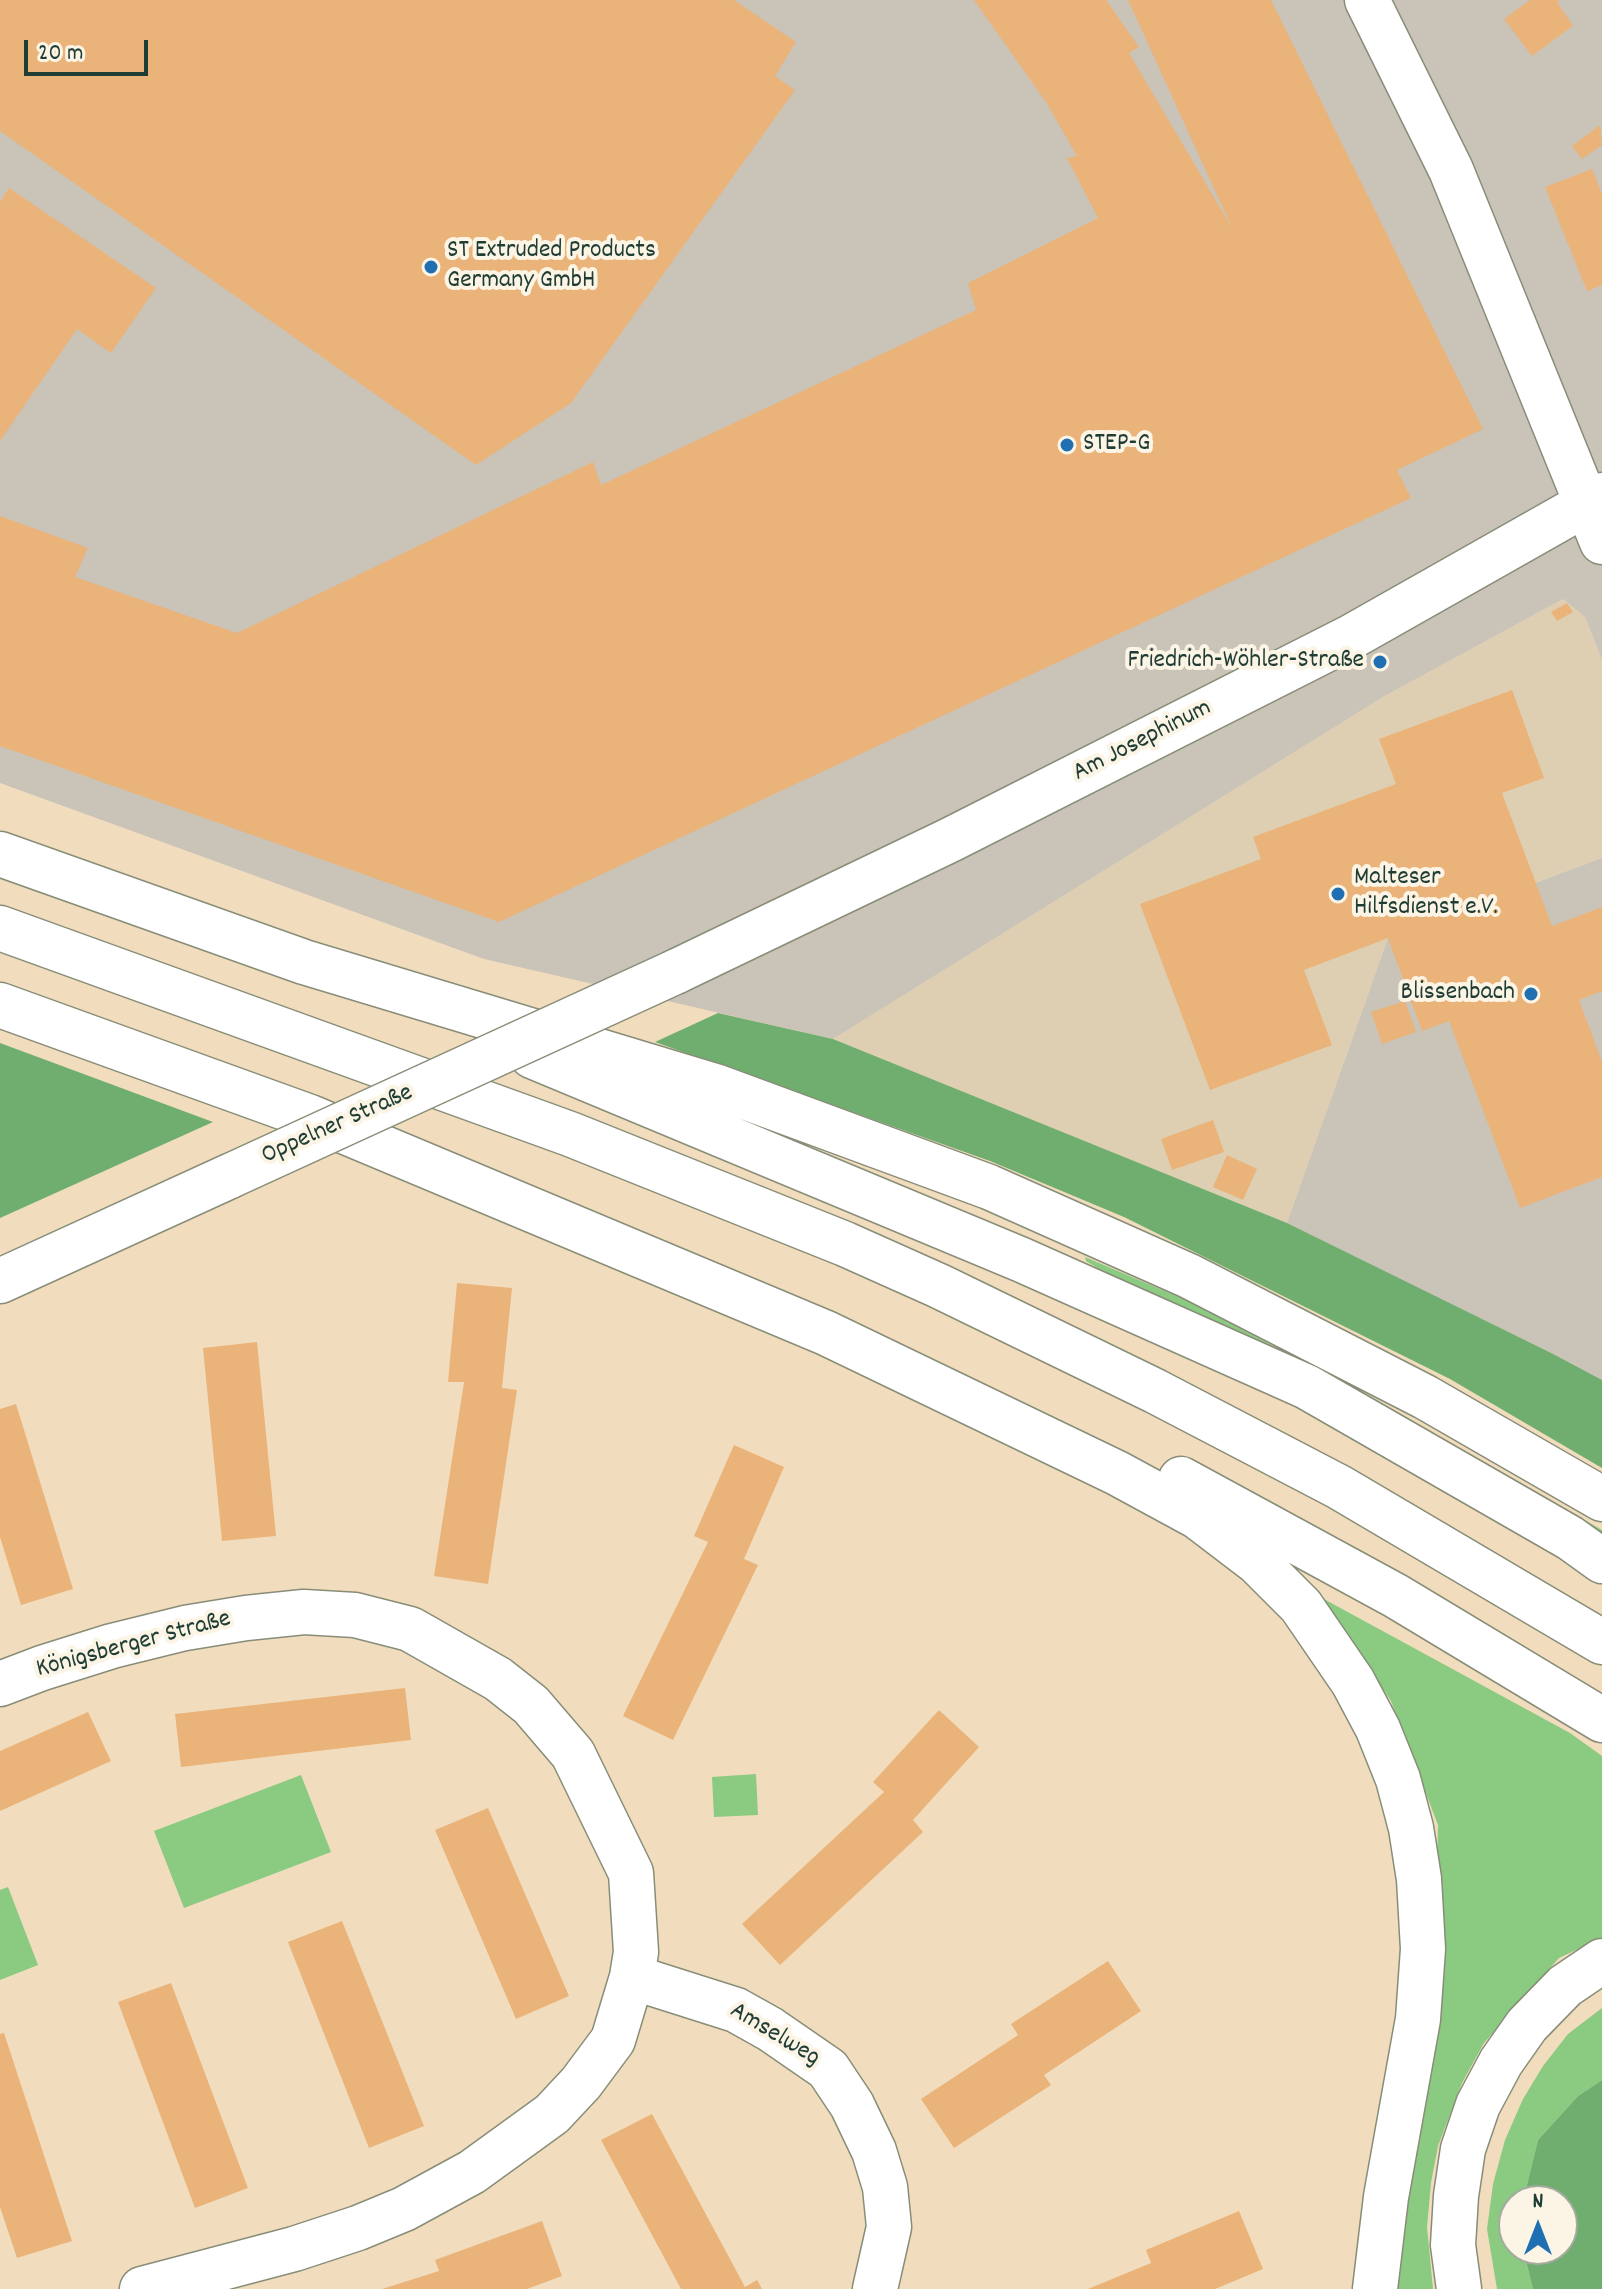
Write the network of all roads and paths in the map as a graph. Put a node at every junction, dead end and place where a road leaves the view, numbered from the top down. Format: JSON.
{"nodes":[{"id":1,"x":1367,"y":0,"type":"edge"},
{"id":2,"x":1597,"y":514,"type":"edge"},
{"id":3,"x":0,"y":854,"type":"edge"},
{"id":4,"x":0,"y":928,"type":"edge"},
{"id":5,"x":304,"y":962,"type":"junction"},
{"id":6,"x":675,"y":972,"type":"joint"},
{"id":7,"x":0,"y":975,"type":"edge"},
{"id":8,"x":0,"y":1005,"type":"edge"},
{"id":9,"x":0,"y":1281,"type":"edge"},
{"id":10,"x":1602,"y":1499,"type":"edge"},
{"id":11,"x":1602,"y":1561,"type":"edge"},
{"id":12,"x":1602,"y":1642,"type":"edge"},
{"id":13,"x":0,"y":1684,"type":"edge"},
{"id":14,"x":1602,"y":1720,"type":"edge"},
{"id":15,"x":1602,"y":1961,"type":"edge"},
{"id":16,"x":632,"y":1977,"type":"junction"},
{"id":17,"x":142,"y":2289,"type":"edge"},
{"id":18,"x":875,"y":2289,"type":"edge"},
{"id":19,"x":1375,"y":2289,"type":"edge"},
{"id":20,"x":1459,"y":2289,"type":"edge"}],
"edges":[{"from":1,"to":2,"type":"main road"},
{"from":2,"to":6,"type":"main road","name":"Am Josephinum"},
{"from":3,"to":5,"type":"main road"},
{"from":4,"to":12,"type":"main road"},
{"from":5,"to":10,"type":"main road"},
{"from":5,"to":11,"type":"main road"},
{"from":6,"to":9,"type":"main road","name":"Oppelner Straße","bridge":true},
{"from":7,"to":14,"type":"main road"},
{"from":8,"to":19,"type":"main road"},
{"from":13,"to":16,"type":"main road","name":"Königsberger Straße"},
{"from":15,"to":20,"type":"main road"},
{"from":16,"to":17,"type":"main road","name":"Königsberger Straße"},
{"from":16,"to":18,"type":"main road","name":"Amselweg"}]}
